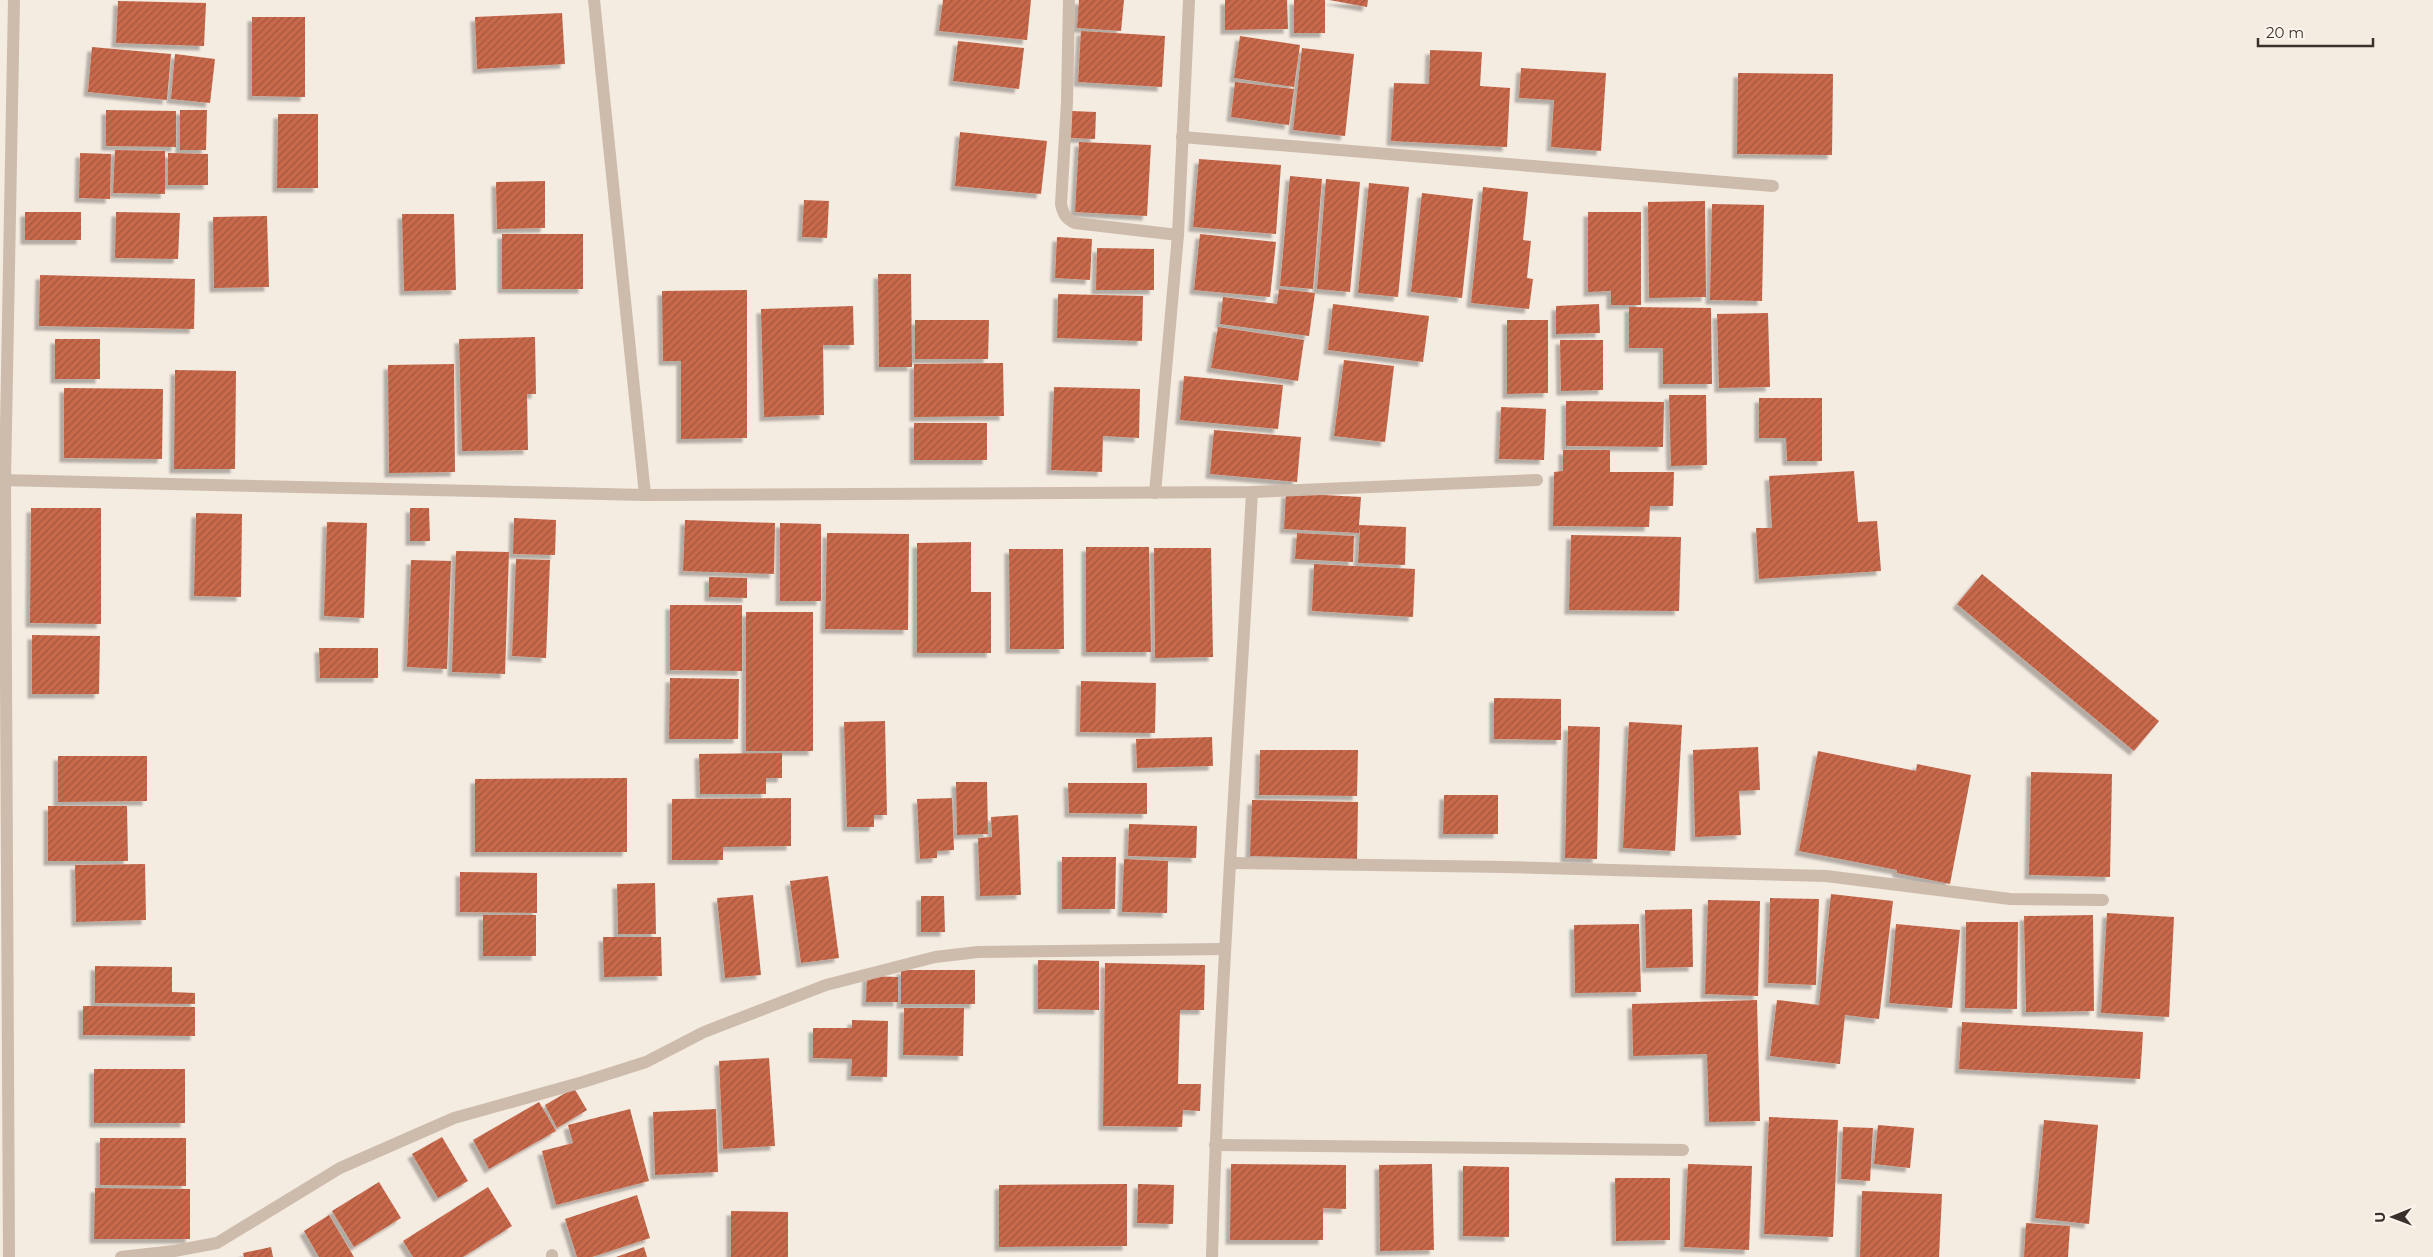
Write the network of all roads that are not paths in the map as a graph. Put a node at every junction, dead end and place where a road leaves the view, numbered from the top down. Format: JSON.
{"nodes":[{"id":1,"x":14,"y":0,"type":"edge"},
{"id":2,"x":594,"y":0,"type":"edge"},
{"id":3,"x":1069,"y":0,"type":"edge"},
{"id":4,"x":1189,"y":0,"type":"edge"},
{"id":5,"x":1182,"y":137,"type":"junction"},
{"id":6,"x":1773,"y":186,"type":"dead end"},
{"id":7,"x":1178,"y":235,"type":"junction"},
{"id":8,"x":3,"y":480,"type":"edge"},
{"id":9,"x":1537,"y":480,"type":"dead end"},
{"id":10,"x":1155,"y":492,"type":"junction"},
{"id":11,"x":1252,"y":492,"type":"junction"},
{"id":12,"x":645,"y":495,"type":"junction"},
{"id":13,"x":1230,"y":863,"type":"junction"},
{"id":14,"x":2103,"y":900,"type":"dead end"},
{"id":15,"x":1224,"y":949,"type":"junction"},
{"id":16,"x":4,"y":1072,"type":"edge"},
{"id":17,"x":1215,"y":1145,"type":"junction"},
{"id":18,"x":1683,"y":1150,"type":"dead end"},
{"id":19,"x":9,"y":1257,"type":"edge"},
{"id":20,"x":121,"y":1257,"type":"edge"},
{"id":21,"x":1212,"y":1257,"type":"edge"}],
"edges":[{"from":1,"to":8,"type":"street"},
{"from":2,"to":12,"type":"street"},
{"from":3,"to":7,"type":"street"},
{"from":4,"to":5,"type":"street"},
{"from":5,"to":6,"type":"street"},
{"from":5,"to":7,"type":"street"},
{"from":7,"to":10,"type":"street"},
{"from":8,"to":12,"type":"street"},
{"from":8,"to":16,"type":"street"},
{"from":9,"to":11,"type":"street"},
{"from":10,"to":11,"type":"street"},
{"from":10,"to":12,"type":"street"},
{"from":11,"to":13,"type":"street"},
{"from":13,"to":14,"type":"street"},
{"from":13,"to":15,"type":"street"},
{"from":15,"to":17,"type":"street"},
{"from":15,"to":20,"type":"street"},
{"from":16,"to":19,"type":"street"},
{"from":17,"to":18,"type":"street"},
{"from":17,"to":21,"type":"street"}]}
